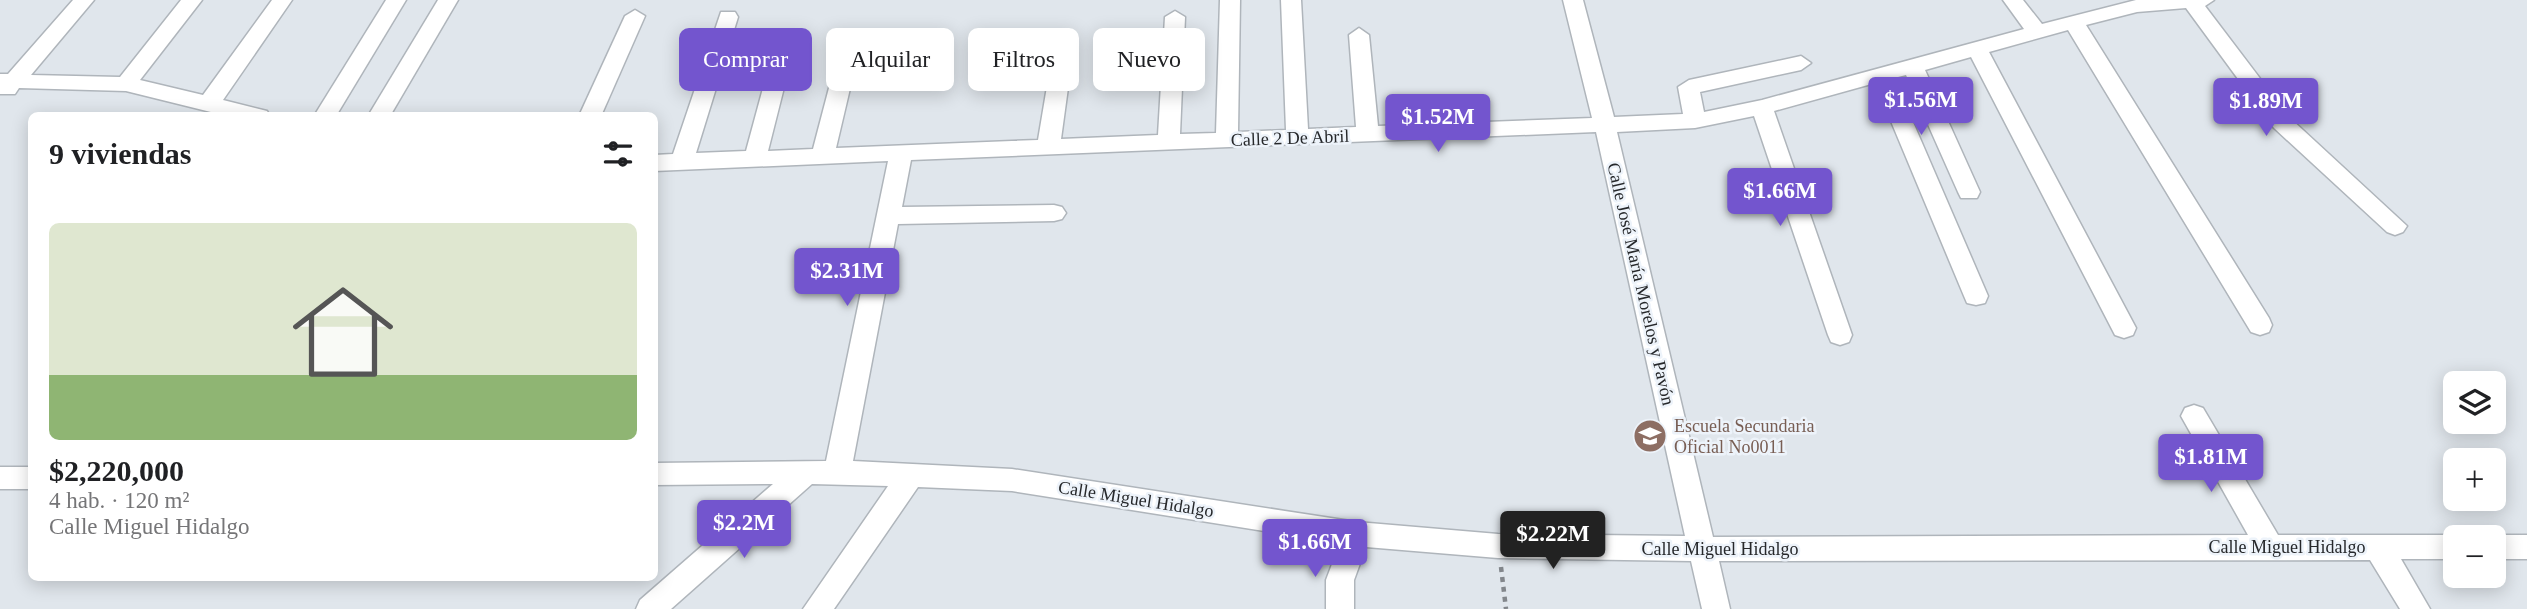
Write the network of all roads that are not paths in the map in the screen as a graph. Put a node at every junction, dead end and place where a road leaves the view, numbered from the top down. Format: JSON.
{"nodes":[{"id":1,"x":84,"y":0,"type":"edge"},
{"id":2,"x":192,"y":0,"type":"edge"},
{"id":3,"x":282,"y":0,"type":"edge"},
{"id":4,"x":396,"y":0,"type":"edge"},
{"id":5,"x":448,"y":0,"type":"edge"},
{"id":6,"x":1230,"y":0,"type":"edge"},
{"id":7,"x":1291,"y":0,"type":"edge"},
{"id":8,"x":1573,"y":0,"type":"edge"},
{"id":9,"x":2013,"y":0,"type":"edge"},
{"id":10,"x":2197,"y":1,"type":"edge"},
{"id":11,"x":635,"y":16,"type":"dead end"},
{"id":12,"x":728,"y":17,"type":"dead end"},
{"id":13,"x":1175,"y":17,"type":"dead end"},
{"id":14,"x":2074,"y":23,"type":"junction"},
{"id":15,"x":2038,"y":33,"type":"junction"},
{"id":16,"x":1359,"y":35,"type":"dead end"},
{"id":17,"x":1976,"y":48,"type":"junction"},
{"id":18,"x":1801,"y":63,"type":"dead end"},
{"id":19,"x":1912,"y":65,"type":"junction"},
{"id":20,"x":1882,"y":74,"type":"junction"},
{"id":21,"x":126,"y":84,"type":"junction"},
{"id":22,"x":5,"y":86,"type":"edge"},
{"id":23,"x":773,"y":91,"type":"edge"},
{"id":24,"x":839,"y":91,"type":"edge"},
{"id":25,"x":1057,"y":91,"type":"edge"},
{"id":26,"x":210,"y":102,"type":"junction"},
{"id":27,"x":1762,"y":107,"type":"junction"},
{"id":28,"x":246,"y":112,"type":"edge"},
{"id":29,"x":327,"y":112,"type":"edge"},
{"id":30,"x":381,"y":112,"type":"edge"},
{"id":31,"x":592,"y":112,"type":"edge"},
{"id":32,"x":1695,"y":121,"type":"junction"},
{"id":33,"x":1605,"y":126,"type":"junction"},
{"id":34,"x":1368,"y":135,"type":"junction"},
{"id":35,"x":1297,"y":138,"type":"junction"},
{"id":36,"x":1227,"y":140,"type":"junction"},
{"id":37,"x":1169,"y":143,"type":"junction"},
{"id":38,"x":1048,"y":149,"type":"junction"},
{"id":39,"x":901,"y":153,"type":"junction"},
{"id":40,"x":823,"y":155,"type":"junction"},
{"id":41,"x":755,"y":158,"type":"junction"},
{"id":42,"x":682,"y":162,"type":"junction"},
{"id":43,"x":658,"y":163,"type":"edge"},
{"id":44,"x":1969,"y":192,"type":"dead end"},
{"id":45,"x":1054,"y":214,"type":"dead end"},
{"id":46,"x":889,"y":216,"type":"junction"},
{"id":47,"x":2395,"y":226,"type":"dead end"},
{"id":48,"x":1976,"y":296,"type":"dead end"},
{"id":49,"x":2260,"y":325,"type":"dead end"},
{"id":50,"x":2124,"y":328,"type":"dead end"},
{"id":51,"x":1840,"y":335,"type":"dead end"},
{"id":52,"x":2193,"y":416,"type":"dead end"},
{"id":53,"x":837,"y":472,"type":"junction"},
{"id":54,"x":805,"y":473,"type":"junction"},
{"id":55,"x":658,"y":474,"type":"edge"},
{"id":56,"x":912,"y":474,"type":"junction"},
{"id":57,"x":0,"y":478,"type":"edge"},
{"id":58,"x":28,"y":478,"type":"edge"},
{"id":59,"x":1357,"y":534,"type":"junction"},
{"id":60,"x":2270,"y":547,"type":"junction"},
{"id":61,"x":2378,"y":547,"type":"junction"},
{"id":62,"x":2443,"y":547,"type":"edge"},
{"id":63,"x":2506,"y":547,"type":"edge"},
{"id":64,"x":2527,"y":547,"type":"edge"},
{"id":65,"x":1702,"y":549,"type":"junction"},
{"id":66,"x":650,"y":609,"type":"edge"},
{"id":67,"x":817,"y":609,"type":"edge"},
{"id":68,"x":1340,"y":609,"type":"edge"},
{"id":69,"x":1716,"y":609,"type":"edge"},
{"id":70,"x":2416,"y":609,"type":"edge"}],
"edges":[{"from":1,"to":22,"type":"street"},
{"from":2,"to":21,"type":"street"},
{"from":3,"to":26,"type":"street"},
{"from":4,"to":29,"type":"street"},
{"from":5,"to":30,"type":"street"},
{"from":6,"to":36,"type":"street"},
{"from":7,"to":35,"type":"street"},
{"from":8,"to":33,"type":"street","name":"Calle José María Morelos y Pavón"},
{"from":9,"to":15,"type":"street"},
{"from":10,"to":14,"type":"street","name":"Calle 2 De Abril"},
{"from":10,"to":47,"type":"street"},
{"from":11,"to":31,"type":"street"},
{"from":12,"to":42,"type":"street"},
{"from":13,"to":37,"type":"street"},
{"from":14,"to":15,"type":"street","name":"Calle 2 De Abril"},
{"from":14,"to":49,"type":"street"},
{"from":15,"to":17,"type":"street","name":"Calle 2 De Abril"},
{"from":16,"to":34,"type":"street"},
{"from":17,"to":19,"type":"street","name":"Calle 2 De Abril"},
{"from":17,"to":50,"type":"street"},
{"from":18,"to":32,"type":"street"},
{"from":19,"to":20,"type":"street","name":"Calle 2 De Abril"},
{"from":19,"to":44,"type":"street"},
{"from":20,"to":27,"type":"street","name":"Calle 2 De Abril"},
{"from":20,"to":48,"type":"street"},
{"from":21,"to":22,"type":"street"},
{"from":21,"to":26,"type":"street"},
{"from":23,"to":41,"type":"street"},
{"from":24,"to":40,"type":"street"},
{"from":25,"to":38,"type":"street"},
{"from":26,"to":28,"type":"street"},
{"from":27,"to":32,"type":"street","name":"Calle 2 De Abril"},
{"from":27,"to":51,"type":"street"},
{"from":32,"to":33,"type":"street","name":"Calle 2 De Abril"},
{"from":33,"to":34,"type":"street","name":"Calle 2 De Abril"},
{"from":33,"to":65,"type":"street","name":"Calle José María Morelos y Pavón"},
{"from":34,"to":35,"type":"street","name":"Calle 2 De Abril"},
{"from":35,"to":36,"type":"street","name":"Calle 2 De Abril"},
{"from":36,"to":37,"type":"street","name":"Calle 2 De Abril"},
{"from":37,"to":38,"type":"street","name":"Calle 2 De Abril"},
{"from":38,"to":39,"type":"street","name":"Calle 2 De Abril"},
{"from":39,"to":40,"type":"street","name":"Calle 2 De Abril"},
{"from":39,"to":46,"type":"street"},
{"from":40,"to":41,"type":"street","name":"Calle 2 De Abril"},
{"from":41,"to":42,"type":"street","name":"Calle 2 De Abril"},
{"from":42,"to":43,"type":"street","name":"Calle 2 De Abril"},
{"from":45,"to":46,"type":"street"},
{"from":46,"to":53,"type":"street"},
{"from":52,"to":60,"type":"street"},
{"from":53,"to":54,"type":"street","name":"Calle Miguel Hidalgo"},
{"from":53,"to":56,"type":"street","name":"Calle Miguel Hidalgo"},
{"from":54,"to":55,"type":"street","name":"Calle Miguel Hidalgo"},
{"from":54,"to":66,"type":"street"},
{"from":56,"to":59,"type":"street","name":"Calle Miguel Hidalgo"},
{"from":56,"to":67,"type":"street"},
{"from":57,"to":58,"type":"street"},
{"from":59,"to":65,"type":"street","name":"Calle Miguel Hidalgo"},
{"from":59,"to":68,"type":"street"},
{"from":60,"to":61,"type":"street","name":"Calle Miguel Hidalgo"},
{"from":60,"to":65,"type":"street","name":"Calle Miguel Hidalgo"},
{"from":61,"to":62,"type":"street","name":"Calle Miguel Hidalgo"},
{"from":61,"to":70,"type":"street"},
{"from":63,"to":64,"type":"street"},
{"from":65,"to":69,"type":"street","name":"Calle José María Morelos y Pavón"}]}
